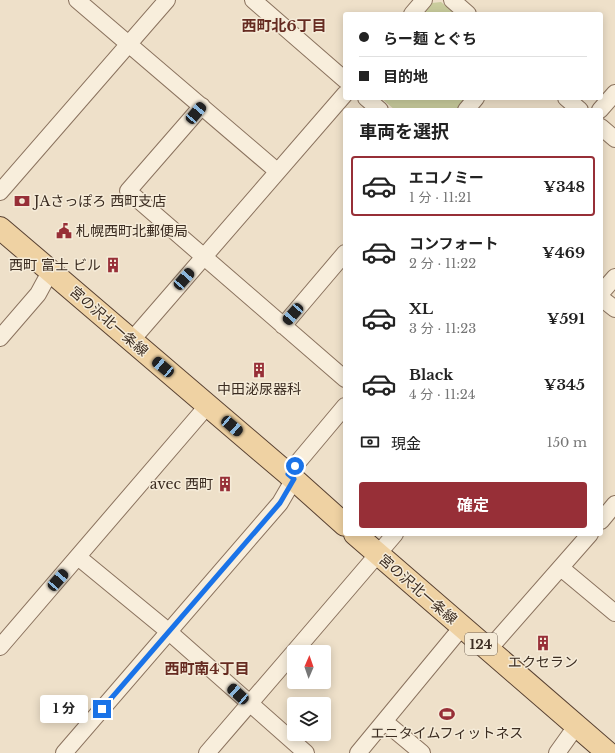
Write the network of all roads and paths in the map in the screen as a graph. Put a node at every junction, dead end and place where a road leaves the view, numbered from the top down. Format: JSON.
{"nodes":[{"id":1,"x":77,"y":0,"type":"edge"},
{"id":2,"x":167,"y":0,"type":"edge"},
{"id":3,"x":253,"y":0,"type":"edge"},
{"id":4,"x":424,"y":0,"type":"edge"},
{"id":5,"x":452,"y":0,"type":"edge"},
{"id":6,"x":414,"y":12,"type":"edge"},
{"id":7,"x":466,"y":12,"type":"edge"},
{"id":8,"x":128,"y":44,"type":"junction"},
{"id":9,"x":343,"y":78,"type":"edge"},
{"id":10,"x":615,"y":93,"type":"edge"},
{"id":11,"x":343,"y":96,"type":"edge"},
{"id":12,"x":368,"y":100,"type":"edge"},
{"id":13,"x":474,"y":100,"type":"edge"},
{"id":14,"x":568,"y":100,"type":"edge"},
{"id":15,"x":202,"y":106,"type":"junction"},
{"id":16,"x":378,"y":108,"type":"edge"},
{"id":17,"x":468,"y":108,"type":"edge"},
{"id":18,"x":578,"y":108,"type":"edge"},
{"id":19,"x":602,"y":108,"type":"edge"},
{"id":20,"x":603,"y":129,"type":"edge"},
{"id":21,"x":615,"y":139,"type":"edge"},
{"id":22,"x":276,"y":171,"type":"junction"},
{"id":23,"x":0,"y":192,"type":"edge"},
{"id":24,"x":0,"y":228,"type":"edge"},
{"id":25,"x":343,"y":255,"type":"edge"},
{"id":26,"x":203,"y":257,"type":"junction"},
{"id":27,"x":51,"y":270,"type":"junction"},
{"id":28,"x":615,"y":277,"type":"edge"},
{"id":29,"x":603,"y":291,"type":"edge"},
{"id":30,"x":603,"y":300,"type":"edge"},
{"id":31,"x":615,"y":310,"type":"edge"},
{"id":32,"x":282,"y":326,"type":"junction"},
{"id":33,"x":0,"y":338,"type":"edge"},
{"id":34,"x":131,"y":341,"type":"junction"},
{"id":35,"x":343,"y":377,"type":"edge"},
{"id":36,"x":208,"y":406,"type":"junction"},
{"id":37,"x":343,"y":409,"type":"edge"},
{"id":38,"x":291,"y":477,"type":"junction"},
{"id":39,"x":615,"y":504,"type":"edge"},
{"id":40,"x":603,"y":519,"type":"edge"},
{"id":41,"x":343,"y":523,"type":"edge"},
{"id":42,"x":357,"y":536,"type":"edge"},
{"id":43,"x":393,"y":536,"type":"edge"},
{"id":44,"x":588,"y":536,"type":"edge"},
{"id":45,"x":378,"y":555,"type":"junction"},
{"id":46,"x":78,"y":557,"type":"junction"},
{"id":47,"x":561,"y":568,"type":"junction"},
{"id":48,"x":615,"y":614,"type":"edge"},
{"id":49,"x":462,"y":627,"type":"junction"},
{"id":50,"x":168,"y":631,"type":"junction"},
{"id":51,"x":300,"y":645,"type":"edge"},
{"id":52,"x":0,"y":647,"type":"edge"},
{"id":53,"x":489,"y":649,"type":"junction"},
{"id":54,"x":287,"y":660,"type":"edge"},
{"id":55,"x":249,"y":704,"type":"junction"},
{"id":56,"x":385,"y":722,"type":"junction"},
{"id":57,"x":577,"y":725,"type":"junction"},
{"id":58,"x":64,"y":753,"type":"edge"},
{"id":59,"x":207,"y":753,"type":"edge"},
{"id":60,"x":306,"y":753,"type":"edge"},
{"id":61,"x":358,"y":753,"type":"edge"},
{"id":62,"x":422,"y":753,"type":"edge"},
{"id":63,"x":557,"y":753,"type":"edge"},
{"id":64,"x":608,"y":753,"type":"edge"}],
"edges":[{"from":1,"to":8,"type":"street"},
{"from":2,"to":8,"type":"street"},
{"from":3,"to":9,"type":"street"},
{"from":4,"to":6,"type":"street"},
{"from":5,"to":7,"type":"street"},
{"from":8,"to":15,"type":"street"},
{"from":8,"to":23,"type":"street"},
{"from":10,"to":19,"type":"street"},
{"from":11,"to":22,"type":"street"},
{"from":12,"to":16,"type":"street"},
{"from":13,"to":17,"type":"street"},
{"from":14,"to":18,"type":"street"},
{"from":15,"to":22,"type":"street"},
{"from":15,"to":26,"type":"street"},
{"from":20,"to":21,"type":"street"},
{"from":22,"to":26,"type":"street"},
{"from":24,"to":27,"type":"main road","name":"宮の沢北一条線"},
{"from":25,"to":32,"type":"street"},
{"from":26,"to":32,"type":"street"},
{"from":26,"to":34,"type":"street"},
{"from":27,"to":33,"type":"street"},
{"from":27,"to":34,"type":"main road","name":"宮の沢北一条線"},
{"from":28,"to":29,"type":"street"},
{"from":30,"to":31,"type":"street"},
{"from":32,"to":35,"type":"street"},
{"from":34,"to":36,"type":"main road","name":"宮の沢北一条線"},
{"from":36,"to":38,"type":"main road","name":"宮の沢北一条線"},
{"from":36,"to":46,"type":"street"},
{"from":37,"to":38,"type":"street"},
{"from":38,"to":41,"type":"main road","name":"宮の沢北一条線"},
{"from":38,"to":50,"type":"street"},
{"from":39,"to":40,"type":"street"},
{"from":42,"to":45,"type":"main road","name":"宮の沢北一条線","number":"124"},
{"from":43,"to":45,"type":"street"},
{"from":44,"to":47,"type":"street"},
{"from":45,"to":49,"type":"main road","name":"宮の沢北一条線","number":"124"},
{"from":45,"to":51,"type":"street"},
{"from":46,"to":50,"type":"street"},
{"from":46,"to":52,"type":"street"},
{"from":47,"to":48,"type":"street"},
{"from":47,"to":53,"type":"street"},
{"from":49,"to":53,"type":"main road","name":"宮の沢北一条線","number":"124"},
{"from":49,"to":56,"type":"street"},
{"from":50,"to":55,"type":"street"},
{"from":50,"to":58,"type":"street"},
{"from":53,"to":57,"type":"main road","name":"宮の沢北一条線","number":"124"},
{"from":54,"to":55,"type":"street"},
{"from":55,"to":59,"type":"street"},
{"from":55,"to":60,"type":"street"},
{"from":56,"to":61,"type":"street"},
{"from":56,"to":62,"type":"street"},
{"from":57,"to":63,"type":"street"},
{"from":57,"to":64,"type":"main road","name":"宮の沢北一条線","number":"124"}]}
